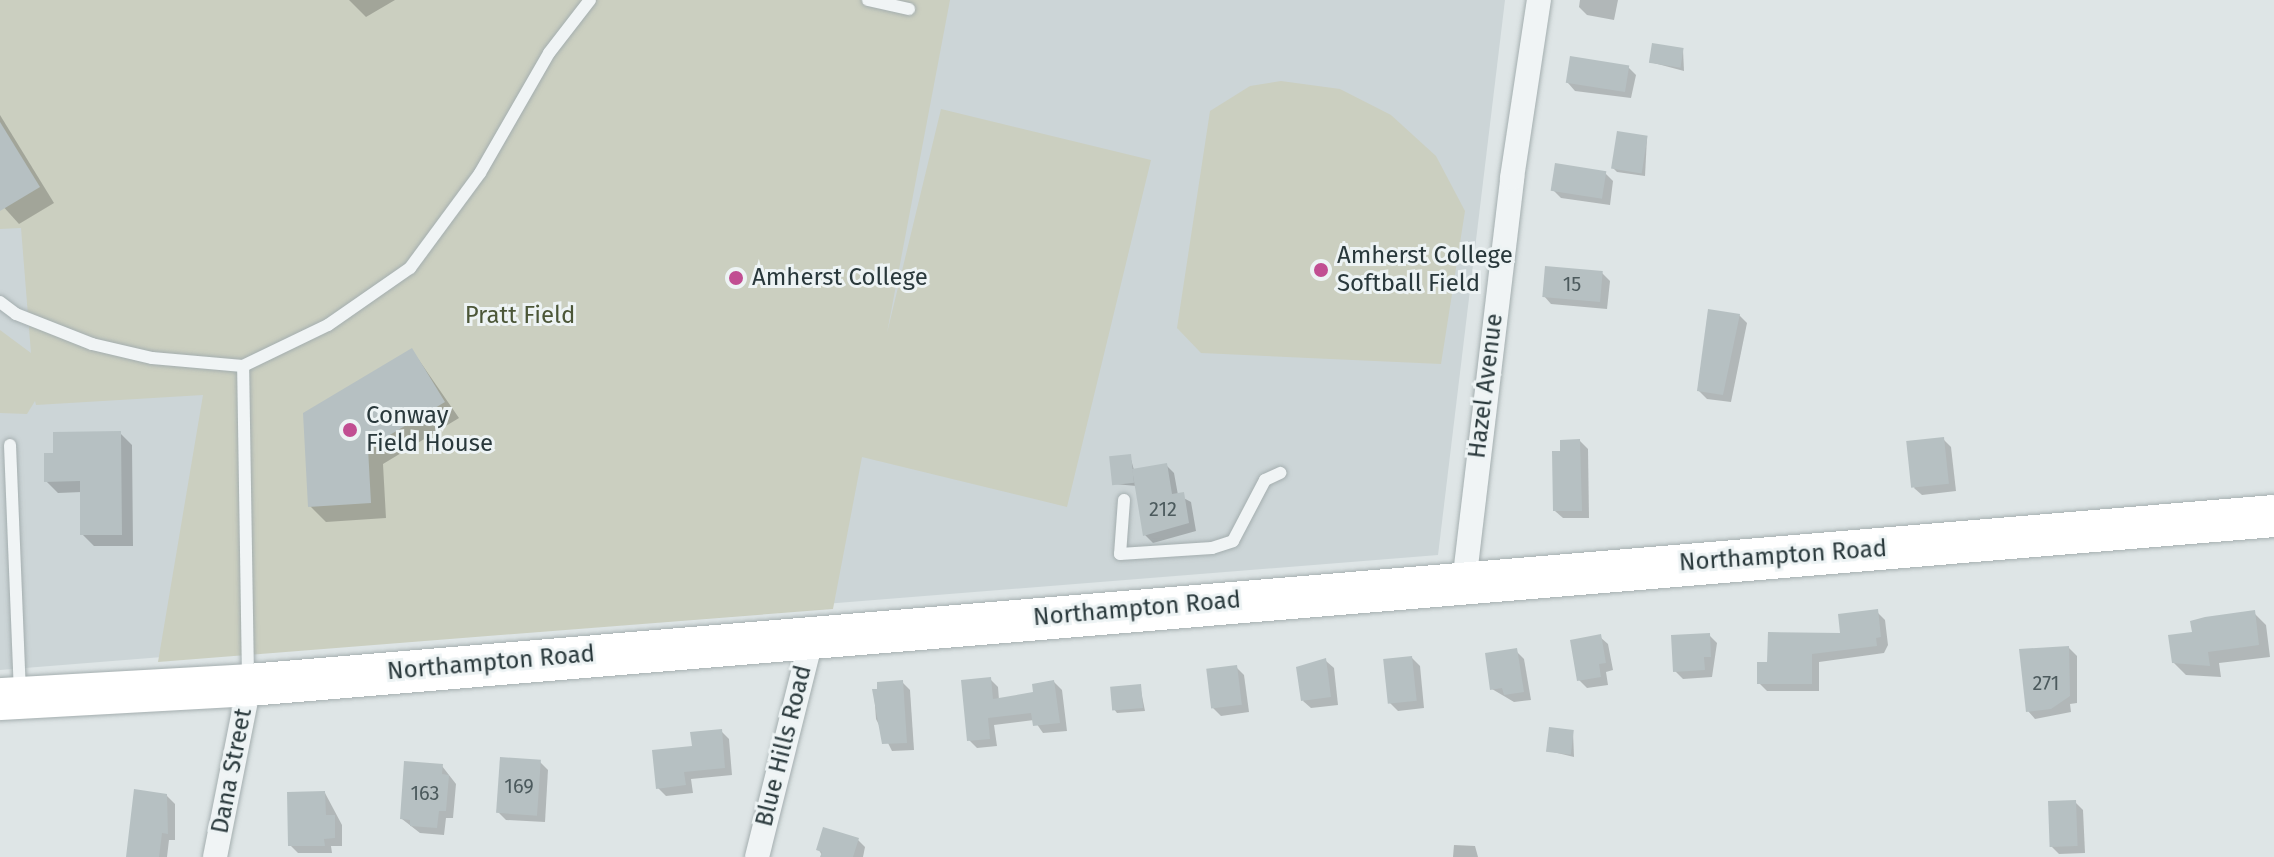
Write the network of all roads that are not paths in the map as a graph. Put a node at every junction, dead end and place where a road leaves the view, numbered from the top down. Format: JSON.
{"nodes":[{"id":1,"x":590,"y":0,"type":"edge"},
{"id":2,"x":868,"y":0,"type":"edge"},
{"id":3,"x":1539,"y":0,"type":"edge"},
{"id":4,"x":909,"y":9,"type":"dead end"},
{"id":5,"x":0,"y":302,"type":"edge"},
{"id":6,"x":243,"y":366,"type":"junction"},
{"id":7,"x":10,"y":445,"type":"dead end"},
{"id":8,"x":1280,"y":473,"type":"dead end"},
{"id":9,"x":1124,"y":500,"type":"dead end"},
{"id":10,"x":2274,"y":516,"type":"edge"},
{"id":11,"x":1464,"y":583,"type":"junction"},
{"id":12,"x":812,"y":636,"type":"junction"},
{"id":13,"x":249,"y":685,"type":"junction"},
{"id":14,"x":10,"y":698,"type":"edge"},
{"id":15,"x":215,"y":857,"type":"edge"},
{"id":16,"x":757,"y":857,"type":"edge"}],
"edges":[{"from":1,"to":6,"type":"lane"},
{"from":2,"to":4,"type":"lane"},
{"from":3,"to":11,"type":"street","name":"Hazel Avenue"},
{"from":5,"to":6,"type":"lane"},
{"from":6,"to":13,"type":"lane"},
{"from":7,"to":14,"type":"lane"},
{"from":8,"to":9,"type":"lane"},
{"from":10,"to":11,"type":"highway","name":"Northampton Road"},
{"from":11,"to":12,"type":"highway","name":"Northampton Road"},
{"from":12,"to":13,"type":"highway","name":"Northampton Road"},
{"from":12,"to":16,"type":"street","name":"Blue Hills Road"},
{"from":13,"to":14,"type":"highway","name":"Northampton Road"},
{"from":13,"to":15,"type":"street","name":"Dana Street"}]}
